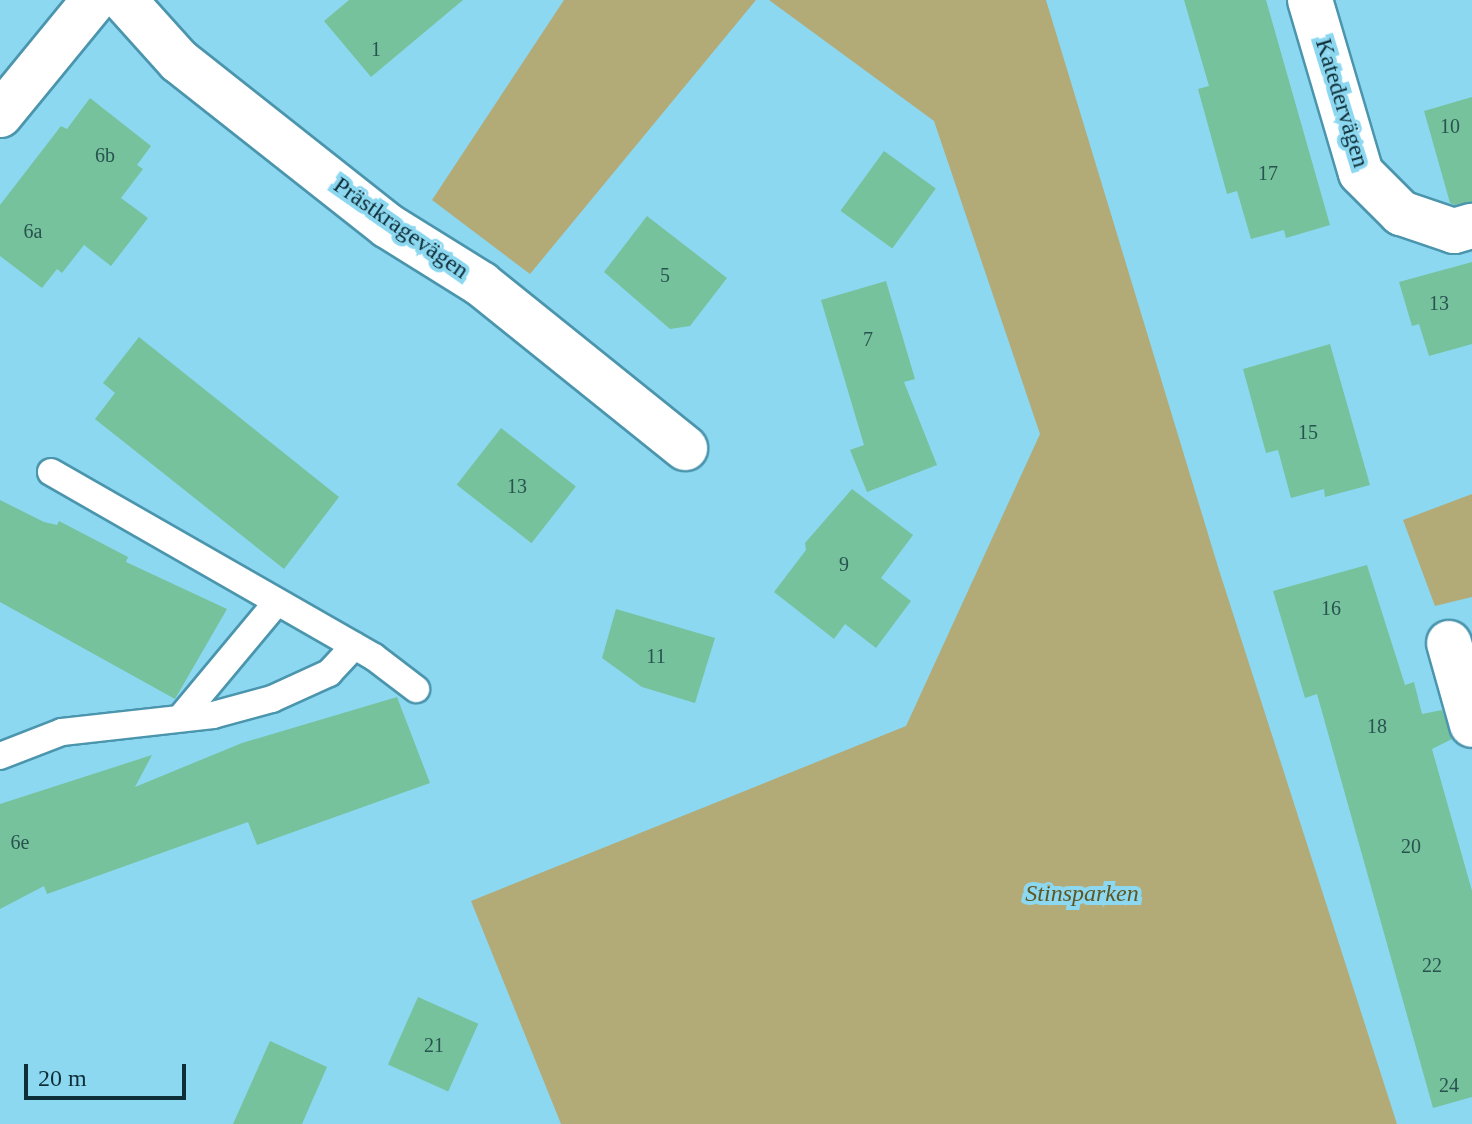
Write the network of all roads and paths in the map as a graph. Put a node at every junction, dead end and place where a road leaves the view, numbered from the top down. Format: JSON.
{"nodes":[{"id":1,"x":94,"y":0,"type":"edge"},
{"id":2,"x":124,"y":0,"type":"edge"},
{"id":3,"x":1310,"y":0,"type":"edge"},
{"id":4,"x":0,"y":115,"type":"edge"},
{"id":5,"x":1472,"y":226,"type":"edge"},
{"id":6,"x":685,"y":448,"type":"dead end"},
{"id":7,"x":51,"y":472,"type":"dead end"},
{"id":8,"x":276,"y":603,"type":"junction"},
{"id":9,"x":1449,"y":643,"type":"dead end"},
{"id":10,"x":354,"y":646,"type":"junction"},
{"id":11,"x":416,"y":689,"type":"dead end"},
{"id":12,"x":182,"y":716,"type":"junction"},
{"id":13,"x":1472,"y":725,"type":"edge"},
{"id":14,"x":0,"y":756,"type":"edge"}],
"edges":[{"from":1,"to":4,"type":"street"},
{"from":2,"to":6,"type":"street","name":"Prästkragevägen"},
{"from":3,"to":5,"type":"street","name":"Katedervägen"},
{"from":7,"to":8,"type":"lane"},
{"from":8,"to":10,"type":"lane"},
{"from":8,"to":12,"type":"lane"},
{"from":9,"to":13,"type":"street"},
{"from":10,"to":11,"type":"lane"},
{"from":10,"to":12,"type":"lane"},
{"from":12,"to":14,"type":"lane"}]}
